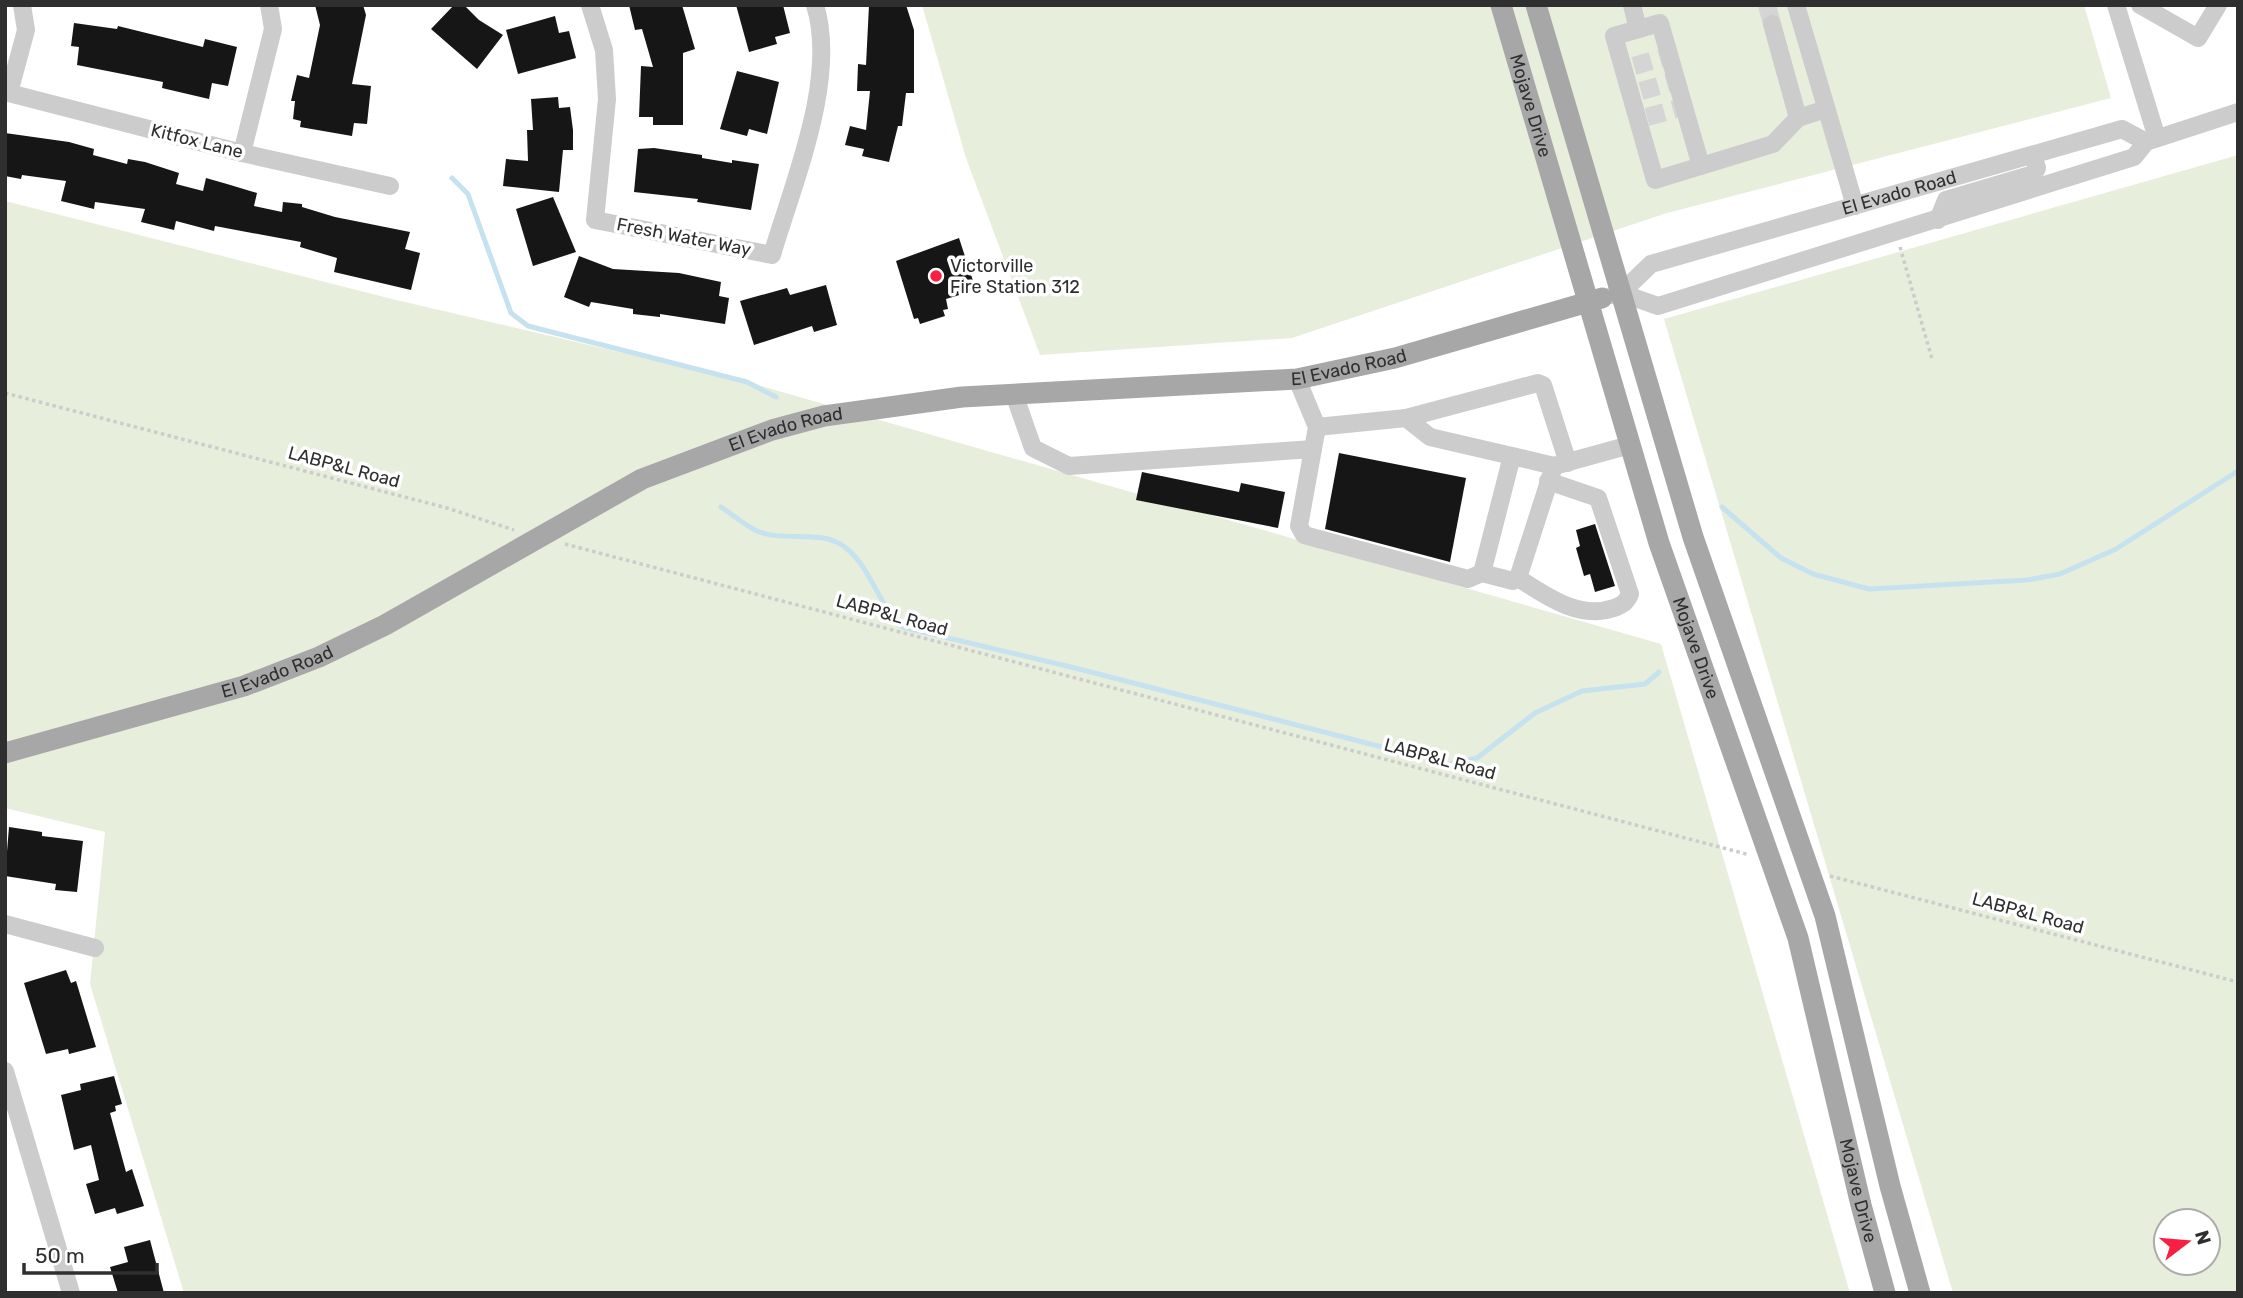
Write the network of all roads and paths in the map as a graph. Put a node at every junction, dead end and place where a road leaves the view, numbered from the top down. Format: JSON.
{"nodes":[{"id":1,"x":22,"y":5,"type":"edge"},
{"id":2,"x":269,"y":5,"type":"edge"},
{"id":3,"x":590,"y":5,"type":"edge"},
{"id":4,"x":815,"y":5,"type":"edge"},
{"id":5,"x":1501,"y":5,"type":"edge"},
{"id":6,"x":1536,"y":5,"type":"edge"},
{"id":7,"x":1632,"y":5,"type":"edge"},
{"id":8,"x":1796,"y":5,"type":"edge"},
{"id":9,"x":2116,"y":5,"type":"edge"},
{"id":10,"x":2140,"y":5,"type":"edge"},
{"id":11,"x":2218,"y":5,"type":"edge"},
{"id":12,"x":1772,"y":24,"type":"tunnel mouth"},
{"id":13,"x":1638,"y":29,"type":"junction"},
{"id":14,"x":7,"y":93,"type":"edge"},
{"id":15,"x":1826,"y":109,"type":"junction"},
{"id":16,"x":2238,"y":112,"type":"edge"},
{"id":17,"x":1798,"y":118,"type":"junction"},
{"id":18,"x":2152,"y":140,"type":"junction"},
{"id":19,"x":242,"y":153,"type":"junction"},
{"id":20,"x":2033,"y":155,"type":"junction"},
{"id":21,"x":1701,"y":166,"type":"junction"},
{"id":22,"x":390,"y":186,"type":"dead end"},
{"id":23,"x":1855,"y":206,"type":"junction"},
{"id":24,"x":1938,"y":220,"type":"junction"},
{"id":25,"x":1896,"y":233,"type":"junction"},
{"id":26,"x":1603,"y":298,"type":"junction"},
{"id":27,"x":1933,"y":359,"type":"dead end"},
{"id":28,"x":1297,"y":379,"type":"junction"},
{"id":29,"x":5,"y":393,"type":"edge"},
{"id":30,"x":1014,"y":394,"type":"junction"},
{"id":31,"x":1406,"y":418,"type":"junction"},
{"id":32,"x":1317,"y":427,"type":"junction"},
{"id":33,"x":1630,"y":445,"type":"junction"},
{"id":34,"x":1314,"y":449,"type":"junction"},
{"id":35,"x":1513,"y":456,"type":"junction"},
{"id":36,"x":1557,"y":470,"type":"junction"},
{"id":37,"x":537,"y":537,"type":"junction"},
{"id":38,"x":1482,"y":573,"type":"junction"},
{"id":39,"x":1518,"y":578,"type":"junction"},
{"id":40,"x":5,"y":753,"type":"edge"},
{"id":41,"x":1772,"y":860,"type":"junction"},
{"id":42,"x":1811,"y":871,"type":"junction"},
{"id":43,"x":5,"y":924,"type":"edge"},
{"id":44,"x":95,"y":948,"type":"dead end"},
{"id":45,"x":2238,"y":982,"type":"edge"},
{"id":46,"x":5,"y":1071,"type":"edge"},
{"id":47,"x":71,"y":1293,"type":"edge"},
{"id":48,"x":1885,"y":1293,"type":"edge"},
{"id":49,"x":1920,"y":1293,"type":"edge"}],
"edges":[{"from":1,"to":14,"type":"street"},
{"from":2,"to":19,"type":"street"},
{"from":3,"to":4,"type":"street","name":"Fresh Water Way"},
{"from":5,"to":26,"type":"main road","name":"Mojave Drive"},
{"from":6,"to":26,"type":"main road","name":"Mojave Drive"},
{"from":7,"to":13,"type":"street"},
{"from":8,"to":15,"type":"street"},
{"from":9,"to":18,"type":"street"},
{"from":10,"to":11,"type":"street"},
{"from":12,"to":17,"type":"street"},
{"from":13,"to":21,"type":"street"},
{"from":13,"to":21,"type":"street"},
{"from":14,"to":19,"type":"street","name":"Kitfox Lane"},
{"from":15,"to":17,"type":"street"},
{"from":15,"to":23,"type":"street"},
{"from":16,"to":18,"type":"street","name":"El Evado Road"},
{"from":17,"to":21,"type":"street"},
{"from":18,"to":20,"type":"street","name":"El Evado Road"},
{"from":18,"to":24,"type":"street","name":"El Evado Road"},
{"from":19,"to":22,"type":"street","name":"Kitfox Lane"},
{"from":20,"to":23,"type":"street","name":"El Evado Road"},
{"from":20,"to":24,"type":"street"},
{"from":23,"to":26,"type":"street","name":"El Evado Road"},
{"from":24,"to":25,"type":"street","name":"El Evado Road"},
{"from":25,"to":26,"type":"street","name":"El Evado Road"},
{"from":25,"to":27,"type":"path"},
{"from":26,"to":28,"type":"main road","name":"El Evado Road"},
{"from":26,"to":33,"type":"main road","name":"Mojave Drive"},
{"from":26,"to":42,"type":"main road","name":"Mojave Drive"},
{"from":28,"to":30,"type":"main road","name":"El Evado Road"},
{"from":28,"to":32,"type":"street"},
{"from":29,"to":37,"type":"path","name":"LABP&L Road"},
{"from":30,"to":34,"type":"street"},
{"from":30,"to":37,"type":"main road","name":"El Evado Road"},
{"from":31,"to":32,"type":"street"},
{"from":31,"to":35,"type":"street"},
{"from":31,"to":36,"type":"street"},
{"from":32,"to":34,"type":"street"},
{"from":33,"to":36,"type":"street"},
{"from":33,"to":41,"type":"main road","name":"Mojave Drive"},
{"from":34,"to":38,"type":"street"},
{"from":35,"to":36,"type":"street"},
{"from":35,"to":38,"type":"street"},
{"from":36,"to":39,"type":"street"},
{"from":36,"to":39,"type":"street"},
{"from":37,"to":40,"type":"main road","name":"El Evado Road"},
{"from":37,"to":41,"type":"path","name":"LABP&L Road"},
{"from":38,"to":39,"type":"street"},
{"from":41,"to":48,"type":"main road","name":"Mojave Drive"},
{"from":42,"to":45,"type":"path","name":"LABP&L Road"},
{"from":42,"to":49,"type":"main road","name":"Mojave Drive"},
{"from":43,"to":44,"type":"street"},
{"from":46,"to":47,"type":"street"}]}
